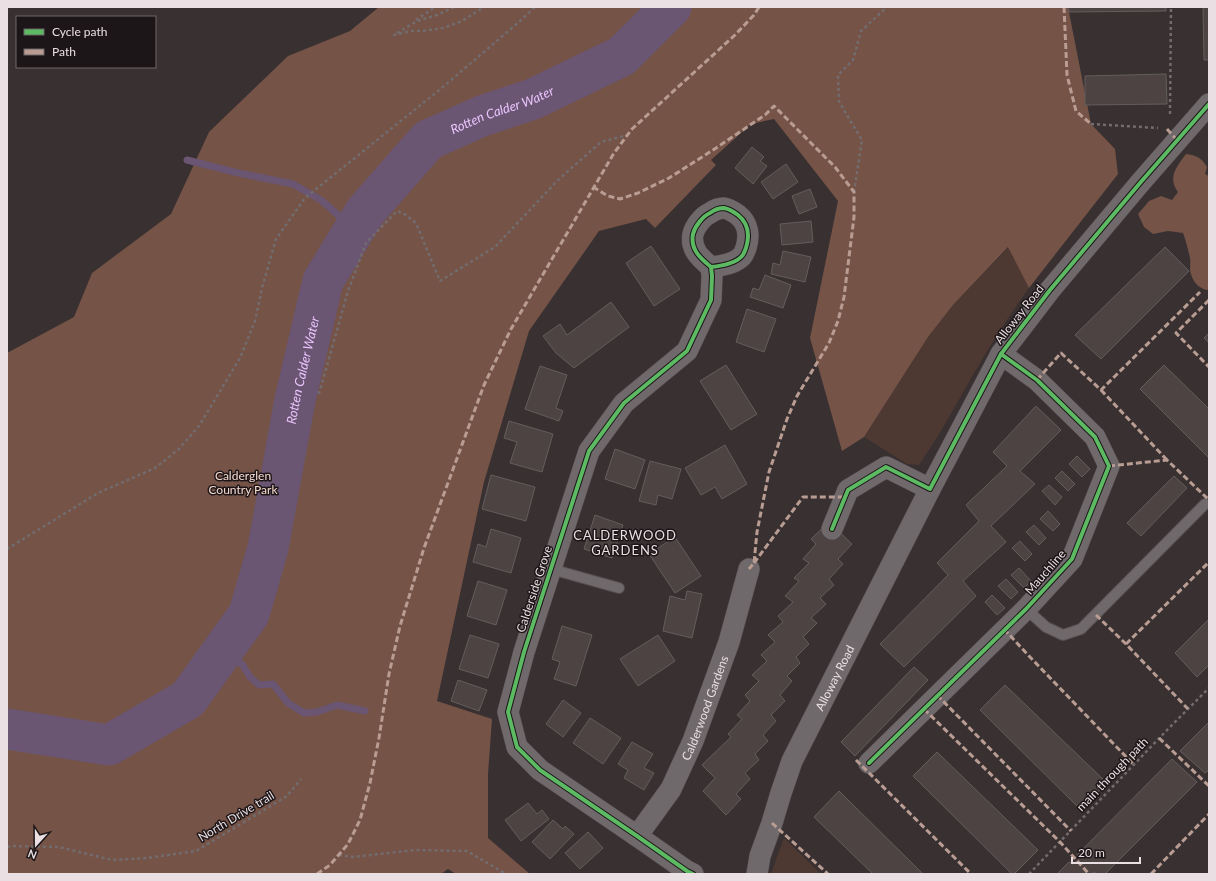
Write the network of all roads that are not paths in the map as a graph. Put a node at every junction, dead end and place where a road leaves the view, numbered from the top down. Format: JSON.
{"nodes":[{"id":1,"x":1209,"y":104,"type":"edge"},
{"id":2,"x":711,"y":267,"type":"dead end"},
{"id":3,"x":1001,"y":354,"type":"junction"},
{"id":4,"x":930,"y":489,"type":"junction"},
{"id":5,"x":1205,"y":504,"type":"dead end"},
{"id":6,"x":832,"y":529,"type":"dead end"},
{"id":7,"x":551,"y":569,"type":"junction"},
{"id":8,"x":750,"y":569,"type":"dead end"},
{"id":9,"x":619,"y":588,"type":"dead end"},
{"id":10,"x":1026,"y":609,"type":"junction"},
{"id":11,"x":868,"y":763,"type":"dead end"},
{"id":12,"x":638,"y":836,"type":"junction"},
{"id":13,"x":693,"y":874,"type":"edge"},
{"id":14,"x":757,"y":874,"type":"edge"}],
"edges":[{"from":1,"to":3,"type":"street","name":"Alloway Road"},
{"from":2,"to":7,"type":"street","name":"Calderside Grove"},
{"from":3,"to":4,"type":"street","name":"Alloway Road"},
{"from":3,"to":10,"type":"street","name":"Mauchline"},
{"from":4,"to":6,"type":"street"},
{"from":4,"to":14,"type":"street","name":"Alloway Road"},
{"from":5,"to":10,"type":"lane"},
{"from":7,"to":9,"type":"lane"},
{"from":7,"to":12,"type":"street","name":"Calderside Grove"},
{"from":8,"to":12,"type":"street","name":"Calderwood Gardens"},
{"from":10,"to":11,"type":"street","name":"Mauchline"},
{"from":12,"to":13,"type":"street","name":"Calderside Grove"}]}
